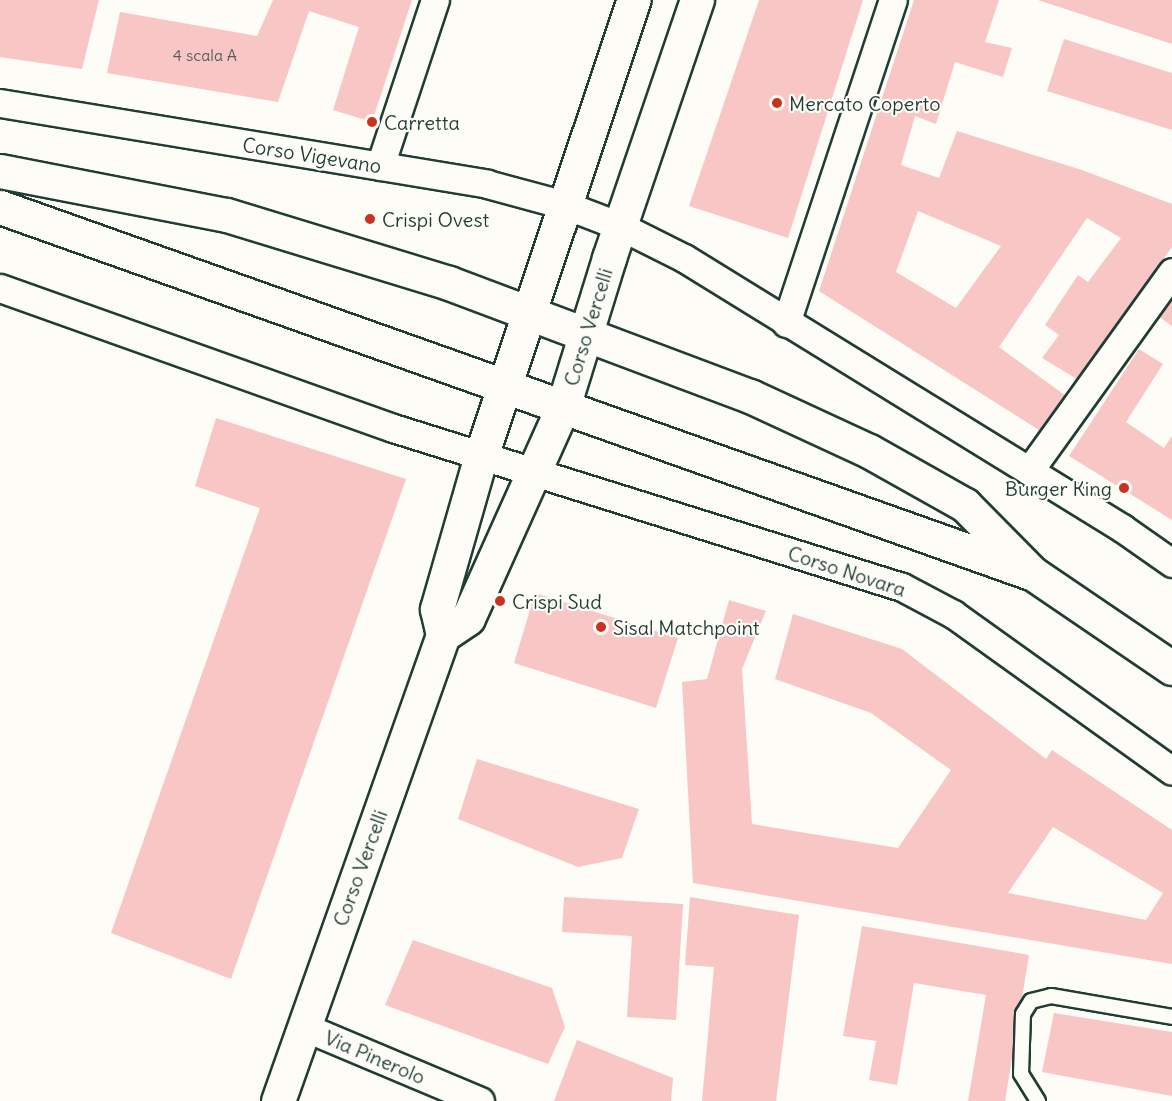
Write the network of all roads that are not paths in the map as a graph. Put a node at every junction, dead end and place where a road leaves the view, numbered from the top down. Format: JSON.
{"nodes":[{"id":1,"x":435,"y":0,"type":"edge"},
{"id":2,"x":634,"y":0,"type":"edge"},
{"id":3,"x":697,"y":0,"type":"edge"},
{"id":4,"x":893,"y":0,"type":"edge"},
{"id":5,"x":0,"y":103,"type":"edge"},
{"id":6,"x":380,"y":166,"type":"junction"},
{"id":7,"x":0,"y":171,"type":"edge"},
{"id":8,"x":565,"y":205,"type":"junction"},
{"id":9,"x":0,"y":207,"type":"edge"},
{"id":10,"x":620,"y":226,"type":"junction"},
{"id":11,"x":1172,"y":272,"type":"edge"},
{"id":12,"x":0,"y":288,"type":"edge"},
{"id":13,"x":530,"y":311,"type":"junction"},
{"id":14,"x":786,"y":323,"type":"junction"},
{"id":15,"x":587,"y":333,"type":"junction"},
{"id":16,"x":504,"y":387,"type":"junction"},
{"id":17,"x":563,"y":407,"type":"junction"},
{"id":18,"x":481,"y":456,"type":"junction"},
{"id":19,"x":1029,"y":471,"type":"junction"},
{"id":20,"x":534,"y":473,"type":"junction"},
{"id":21,"x":1172,"y":563,"type":"edge"},
{"id":22,"x":1032,"y":573,"type":"junction"},
{"id":23,"x":443,"y":635,"type":"junction"},
{"id":24,"x":1172,"y":668,"type":"edge"},
{"id":25,"x":1172,"y":771,"type":"edge"},
{"id":26,"x":1172,"y":1017,"type":"edge"},
{"id":27,"x":304,"y":1027,"type":"junction"},
{"id":28,"x":278,"y":1101,"type":"edge"},
{"id":29,"x":480,"y":1101,"type":"edge"},
{"id":30,"x":1038,"y":1101,"type":"edge"}],
"edges":[{"from":1,"to":6,"type":"street"},
{"from":2,"to":8,"type":"main road","name":"Corso Vercelli"},
{"from":3,"to":10,"type":"main road","name":"Corso Vercelli"},
{"from":4,"to":14,"type":"street"},
{"from":5,"to":6,"type":"street","name":"Corso Vigevano"},
{"from":6,"to":8,"type":"street","name":"Corso Vigevano"},
{"from":7,"to":13,"type":"main road"},
{"from":8,"to":10,"type":"street","name":"Corso Vigevano"},
{"from":8,"to":13,"type":"main road","name":"Corso Vercelli"},
{"from":9,"to":16,"type":"main road"},
{"from":10,"to":14,"type":"street"},
{"from":10,"to":15,"type":"main road","name":"Corso Vercelli"},
{"from":11,"to":19,"type":"street"},
{"from":12,"to":18,"type":"street"},
{"from":13,"to":15,"type":"main road"},
{"from":13,"to":16,"type":"main road","name":"Corso Vercelli"},
{"from":14,"to":19,"type":"street"},
{"from":15,"to":17,"type":"main road","name":"Corso Vercelli"},
{"from":15,"to":22,"type":"main road"},
{"from":16,"to":17,"type":"main road"},
{"from":16,"to":18,"type":"main road","name":"Corso Vercelli"},
{"from":17,"to":20,"type":"main road","name":"Corso Vercelli"},
{"from":17,"to":22,"type":"main road"},
{"from":18,"to":20,"type":"street","name":"Corso Novara"},
{"from":18,"to":23,"type":"main road","name":"Corso Vercelli"},
{"from":19,"to":21,"type":"street"},
{"from":20,"to":23,"type":"main road","name":"Corso Vercelli"},
{"from":20,"to":25,"type":"street","name":"Corso Novara"},
{"from":22,"to":24,"type":"main road"},
{"from":23,"to":27,"type":"main road","name":"Corso Vercelli"},
{"from":26,"to":30,"type":"lane"},
{"from":27,"to":28,"type":"main road","name":"Corso Vercelli"},
{"from":27,"to":29,"type":"street","name":"Via Pinerolo"}]}
